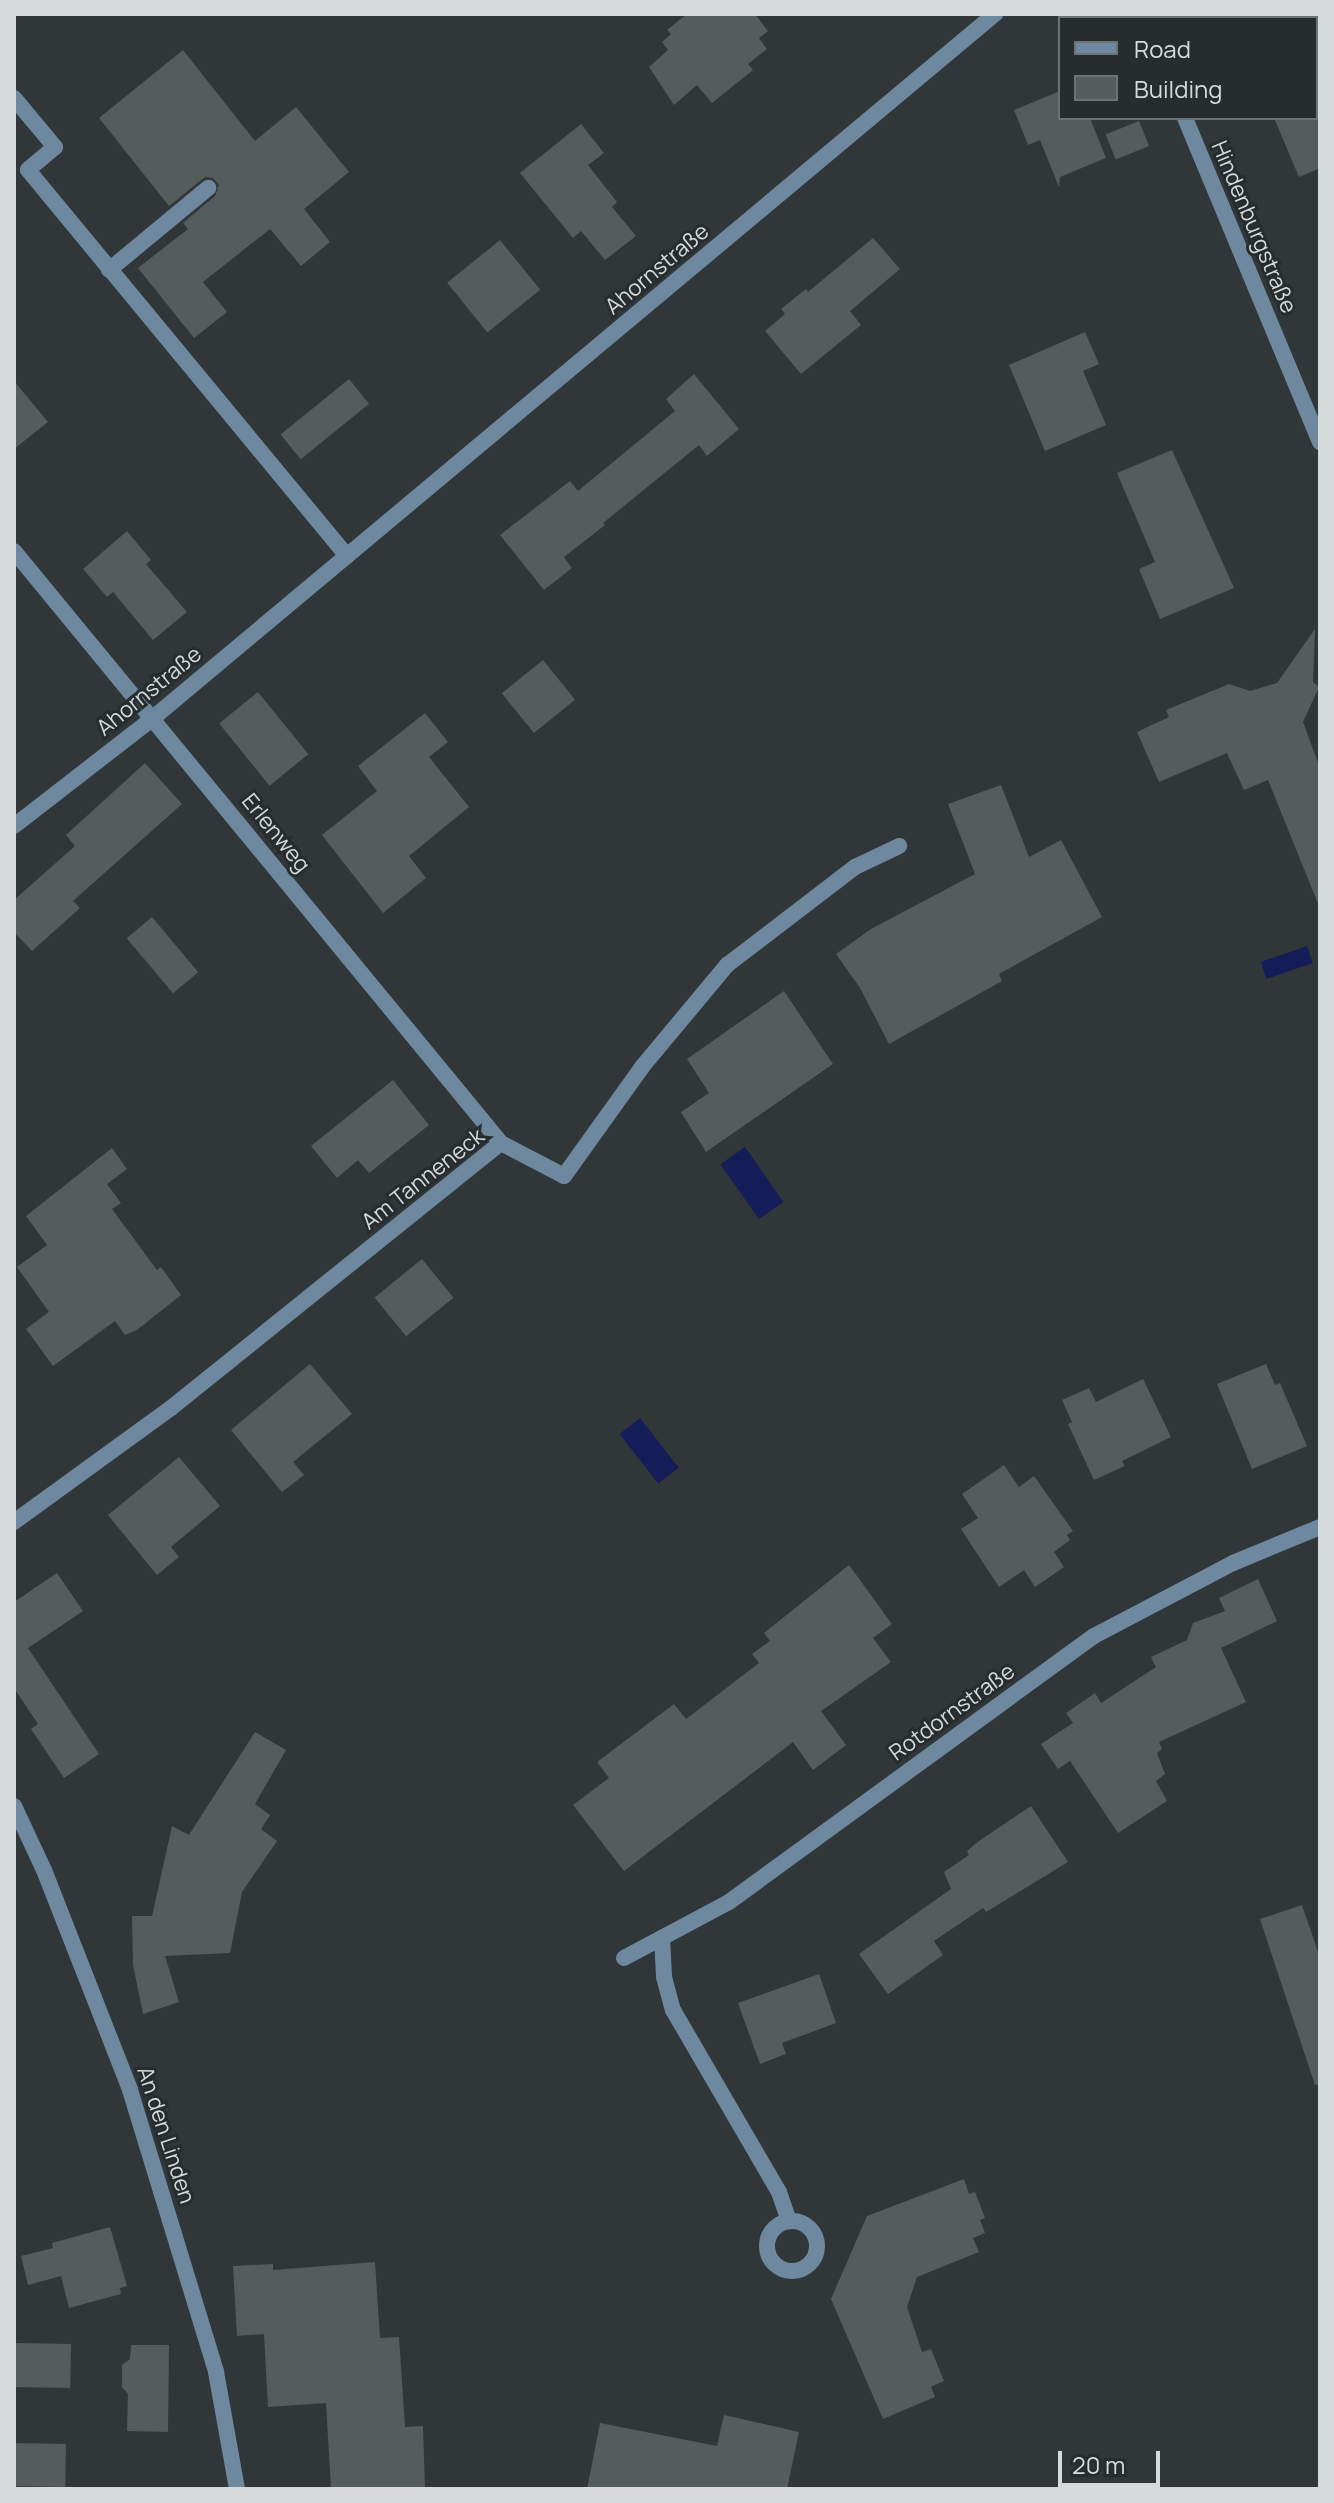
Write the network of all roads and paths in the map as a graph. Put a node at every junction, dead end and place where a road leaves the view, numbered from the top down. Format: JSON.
{"nodes":[{"id":1,"x":995,"y":14,"type":"edge"},
{"id":2,"x":14,"y":98,"type":"edge"},
{"id":3,"x":1186,"y":120,"type":"edge"},
{"id":4,"x":208,"y":188,"type":"dead end"},
{"id":5,"x":109,"y":270,"type":"junction"},
{"id":6,"x":1320,"y":442,"type":"edge"},
{"id":7,"x":14,"y":551,"type":"edge"},
{"id":8,"x":347,"y":556,"type":"junction"},
{"id":9,"x":153,"y":718,"type":"junction"},
{"id":10,"x":14,"y":826,"type":"edge"},
{"id":11,"x":899,"y":846,"type":"dead end"},
{"id":12,"x":501,"y":1143,"type":"junction"},
{"id":13,"x":14,"y":1522,"type":"edge"},
{"id":14,"x":1320,"y":1527,"type":"edge"},
{"id":15,"x":14,"y":1806,"type":"edge"},
{"id":16,"x":662,"y":1938,"type":"junction"},
{"id":17,"x":624,"y":1958,"type":"dead end"},
{"id":18,"x":789,"y":2221,"type":"dead end"},
{"id":19,"x":237,"y":2489,"type":"edge"}],
"edges":[{"from":1,"to":8,"type":"street","name":"Ahornstraße"},
{"from":2,"to":5,"type":"street"},
{"from":3,"to":6,"type":"street","name":"Hindenburgstraße"},
{"from":4,"to":5,"type":"street"},
{"from":5,"to":8,"type":"street"},
{"from":7,"to":9,"type":"street","name":"Erlenweg"},
{"from":8,"to":9,"type":"street","name":"Ahornstraße"},
{"from":9,"to":10,"type":"street","name":"Ahornstraße"},
{"from":9,"to":12,"type":"street","name":"Erlenweg"},
{"from":11,"to":12,"type":"street","name":"Am Tanneneck"},
{"from":12,"to":13,"type":"street","name":"Am Tanneneck"},
{"from":14,"to":16,"type":"street","name":"Rotdornstraße"},
{"from":15,"to":19,"type":"street","name":"An den Linden"},
{"from":16,"to":17,"type":"street","name":"Rotdornstraße"},
{"from":16,"to":18,"type":"street"}]}
